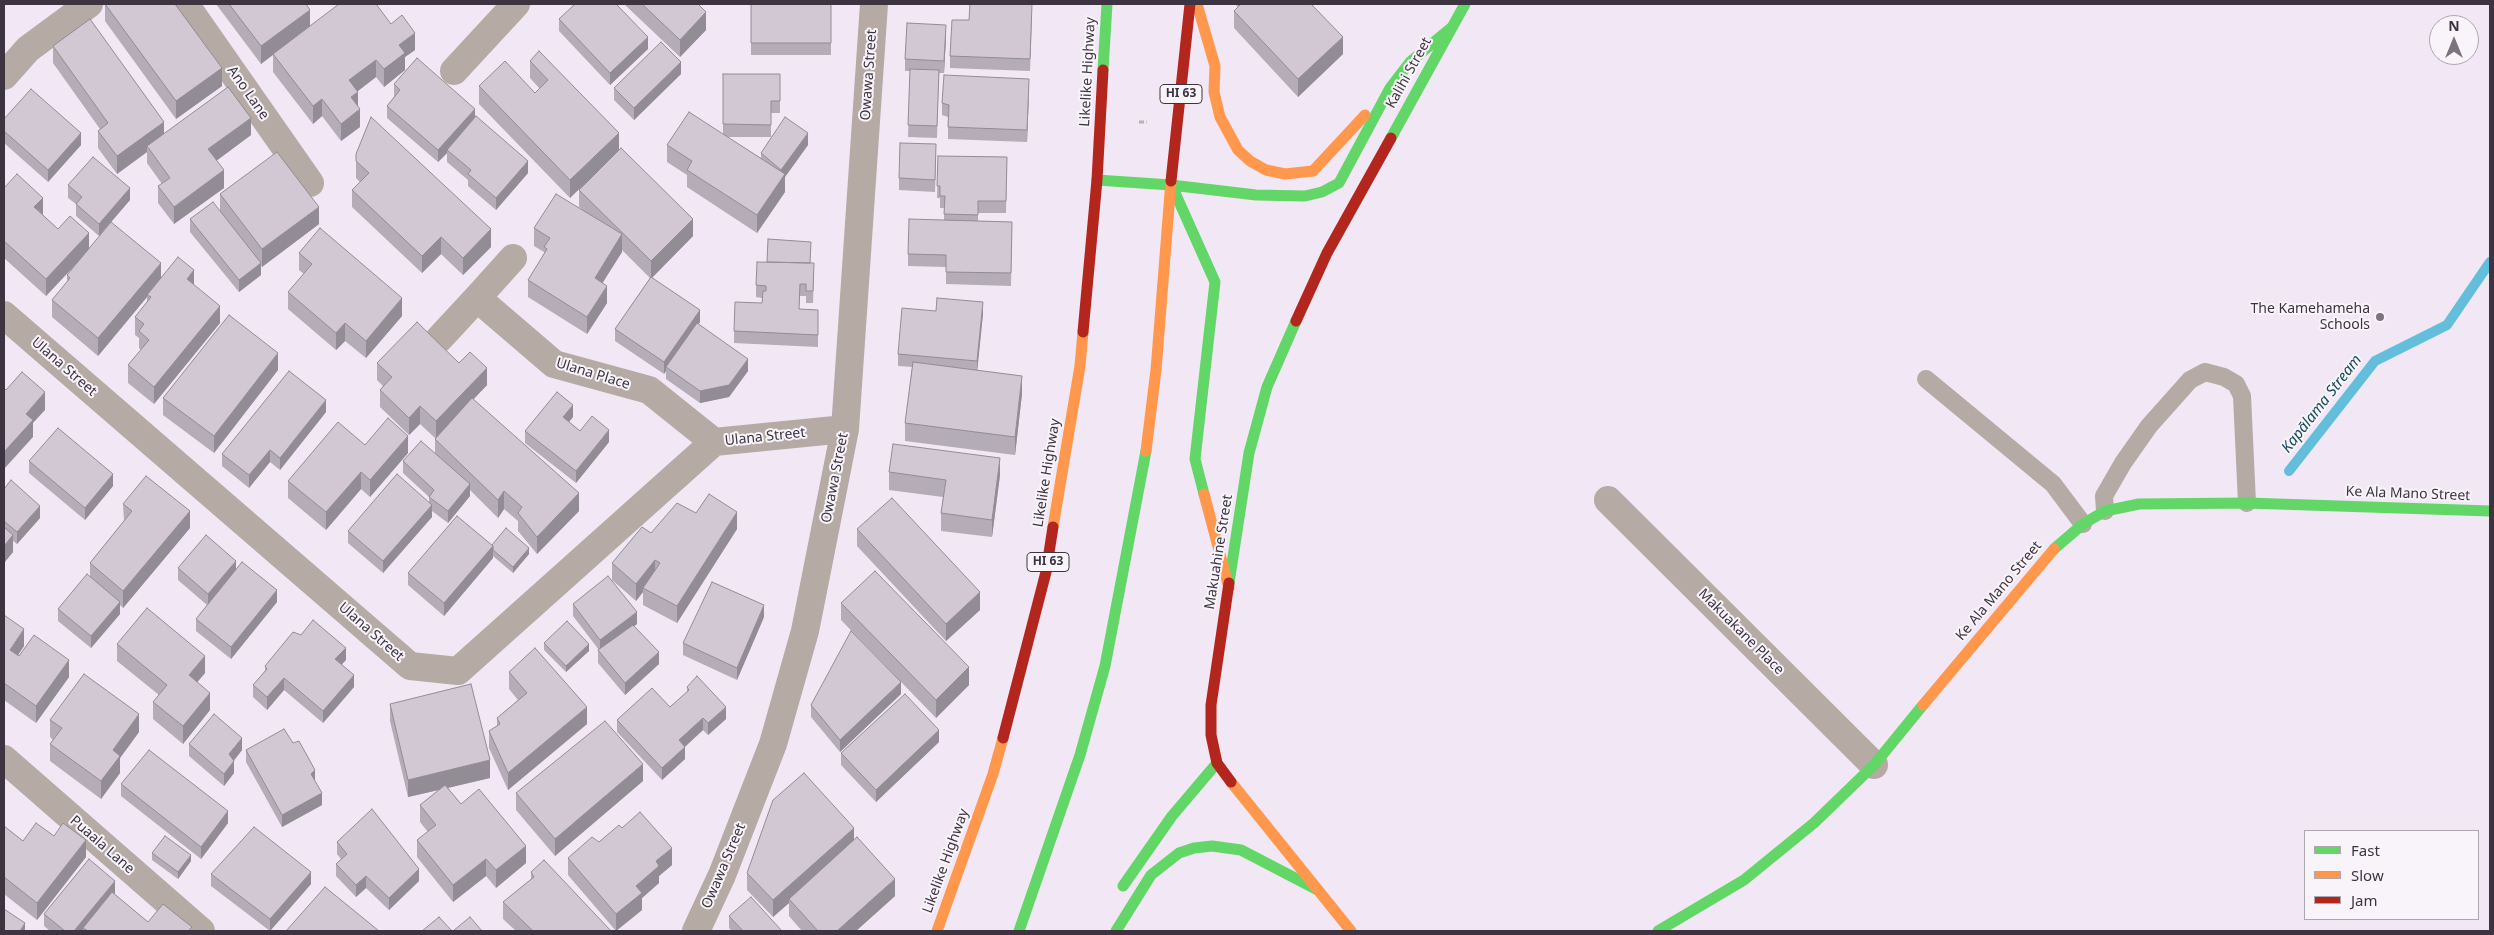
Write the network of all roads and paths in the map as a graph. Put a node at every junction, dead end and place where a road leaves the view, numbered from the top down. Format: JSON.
{"nodes":[{"id":1,"x":89,"y":4,"type":"edge"},
{"id":2,"x":186,"y":4,"type":"edge"},
{"id":3,"x":516,"y":4,"type":"edge"},
{"id":4,"x":874,"y":4,"type":"edge"},
{"id":5,"x":1107,"y":4,"type":"edge"},
{"id":6,"x":1190,"y":4,"type":"edge"},
{"id":7,"x":1197,"y":4,"type":"edge"},
{"id":8,"x":1465,"y":4,"type":"edge"},
{"id":9,"x":1451,"y":28,"type":"junction"},
{"id":10,"x":454,"y":71,"type":"dead end"},
{"id":11,"x":4,"y":76,"type":"edge"},
{"id":12,"x":1390,"y":88,"type":"junction"},
{"id":13,"x":1379,"y":158,"type":"joint"},
{"id":14,"x":1097,"y":180,"type":"junction"},
{"id":15,"x":310,"y":183,"type":"dead end"},
{"id":16,"x":1171,"y":185,"type":"junction"},
{"id":17,"x":513,"y":258,"type":"dead end"},
{"id":18,"x":477,"y":298,"type":"junction"},
{"id":19,"x":4,"y":315,"type":"edge"},
{"id":20,"x":439,"y":339,"type":"dead end"},
{"id":21,"x":1926,"y":379,"type":"dead end"},
{"id":22,"x":844,"y":429,"type":"junction"},
{"id":23,"x":714,"y":442,"type":"junction"},
{"id":24,"x":1608,"y":500,"type":"dead end"},
{"id":25,"x":2247,"y":503,"type":"junction"},
{"id":26,"x":2105,"y":511,"type":"junction"},
{"id":27,"x":2490,"y":511,"type":"edge"},
{"id":28,"x":2083,"y":524,"type":"junction"},
{"id":29,"x":1228,"y":588,"type":"junction"},
{"id":30,"x":4,"y":759,"type":"edge"},
{"id":31,"x":1217,"y":763,"type":"junction"},
{"id":32,"x":1874,"y":765,"type":"junction"},
{"id":33,"x":1316,"y":889,"type":"junction"},
{"id":34,"x":1116,"y":900,"type":"dead end"},
{"id":35,"x":201,"y":931,"type":"edge"},
{"id":36,"x":696,"y":931,"type":"edge"},
{"id":37,"x":937,"y":931,"type":"edge"},
{"id":38,"x":1019,"y":931,"type":"edge"},
{"id":39,"x":1116,"y":931,"type":"edge"},
{"id":40,"x":1351,"y":931,"type":"edge"},
{"id":41,"x":1658,"y":931,"type":"edge"}],
"edges":[{"from":1,"to":11,"type":"street"},
{"from":2,"to":15,"type":"street","name":"Ano Lane"},
{"from":3,"to":10,"type":"street"},
{"from":4,"to":22,"type":"street","name":"Owawa Street"},
{"from":5,"to":14,"type":"main road","name":"Likelike Highway","number":"HI 63"},
{"from":6,"to":16,"type":"main road","number":"HI 63"},
{"from":7,"to":12,"type":"main road"},
{"from":8,"to":9,"type":"main road","name":"Kalihi Street"},
{"from":9,"to":12,"type":"main road"},
{"from":9,"to":13,"type":"main road","name":"Kalihi Street"},
{"from":12,"to":16,"type":"main road"},
{"from":13,"to":29,"type":"main road","name":"Makuahine Street"},
{"from":14,"to":16,"type":"main road"},
{"from":14,"to":37,"type":"main road","name":"Likelike Highway","number":"HI 63"},
{"from":16,"to":29,"type":"main road"},
{"from":16,"to":38,"type":"main road","number":"HI 63"},
{"from":17,"to":18,"type":"street"},
{"from":18,"to":20,"type":"street"},
{"from":18,"to":23,"type":"street","name":"Ulana Place"},
{"from":19,"to":23,"type":"street","name":"Ulana Street"},
{"from":21,"to":28,"type":"lane"},
{"from":22,"to":23,"type":"street","name":"Ulana Street"},
{"from":22,"to":36,"type":"street","name":"Owawa Street"},
{"from":24,"to":32,"type":"street","name":"Makuakane Place"},
{"from":25,"to":26,"type":"main road","name":"Ke Ala Mano Street"},
{"from":25,"to":26,"type":"lane"},
{"from":25,"to":27,"type":"main road","name":"Ke Ala Mano Street"},
{"from":26,"to":28,"type":"main road","name":"Ke Ala Mano Street"},
{"from":28,"to":32,"type":"main road","name":"Ke Ala Mano Street"},
{"from":29,"to":31,"type":"main road","name":"Makuahine Street"},
{"from":30,"to":35,"type":"street","name":"Puaala Lane"},
{"from":31,"to":33,"type":"main road","name":"Makuahine Street"},
{"from":31,"to":34,"type":"main road"},
{"from":32,"to":41,"type":"main road","name":"Ke Ala Mano Street"},
{"from":33,"to":39,"type":"main road"},
{"from":33,"to":40,"type":"main road","name":"Makuahine Street"}]}
